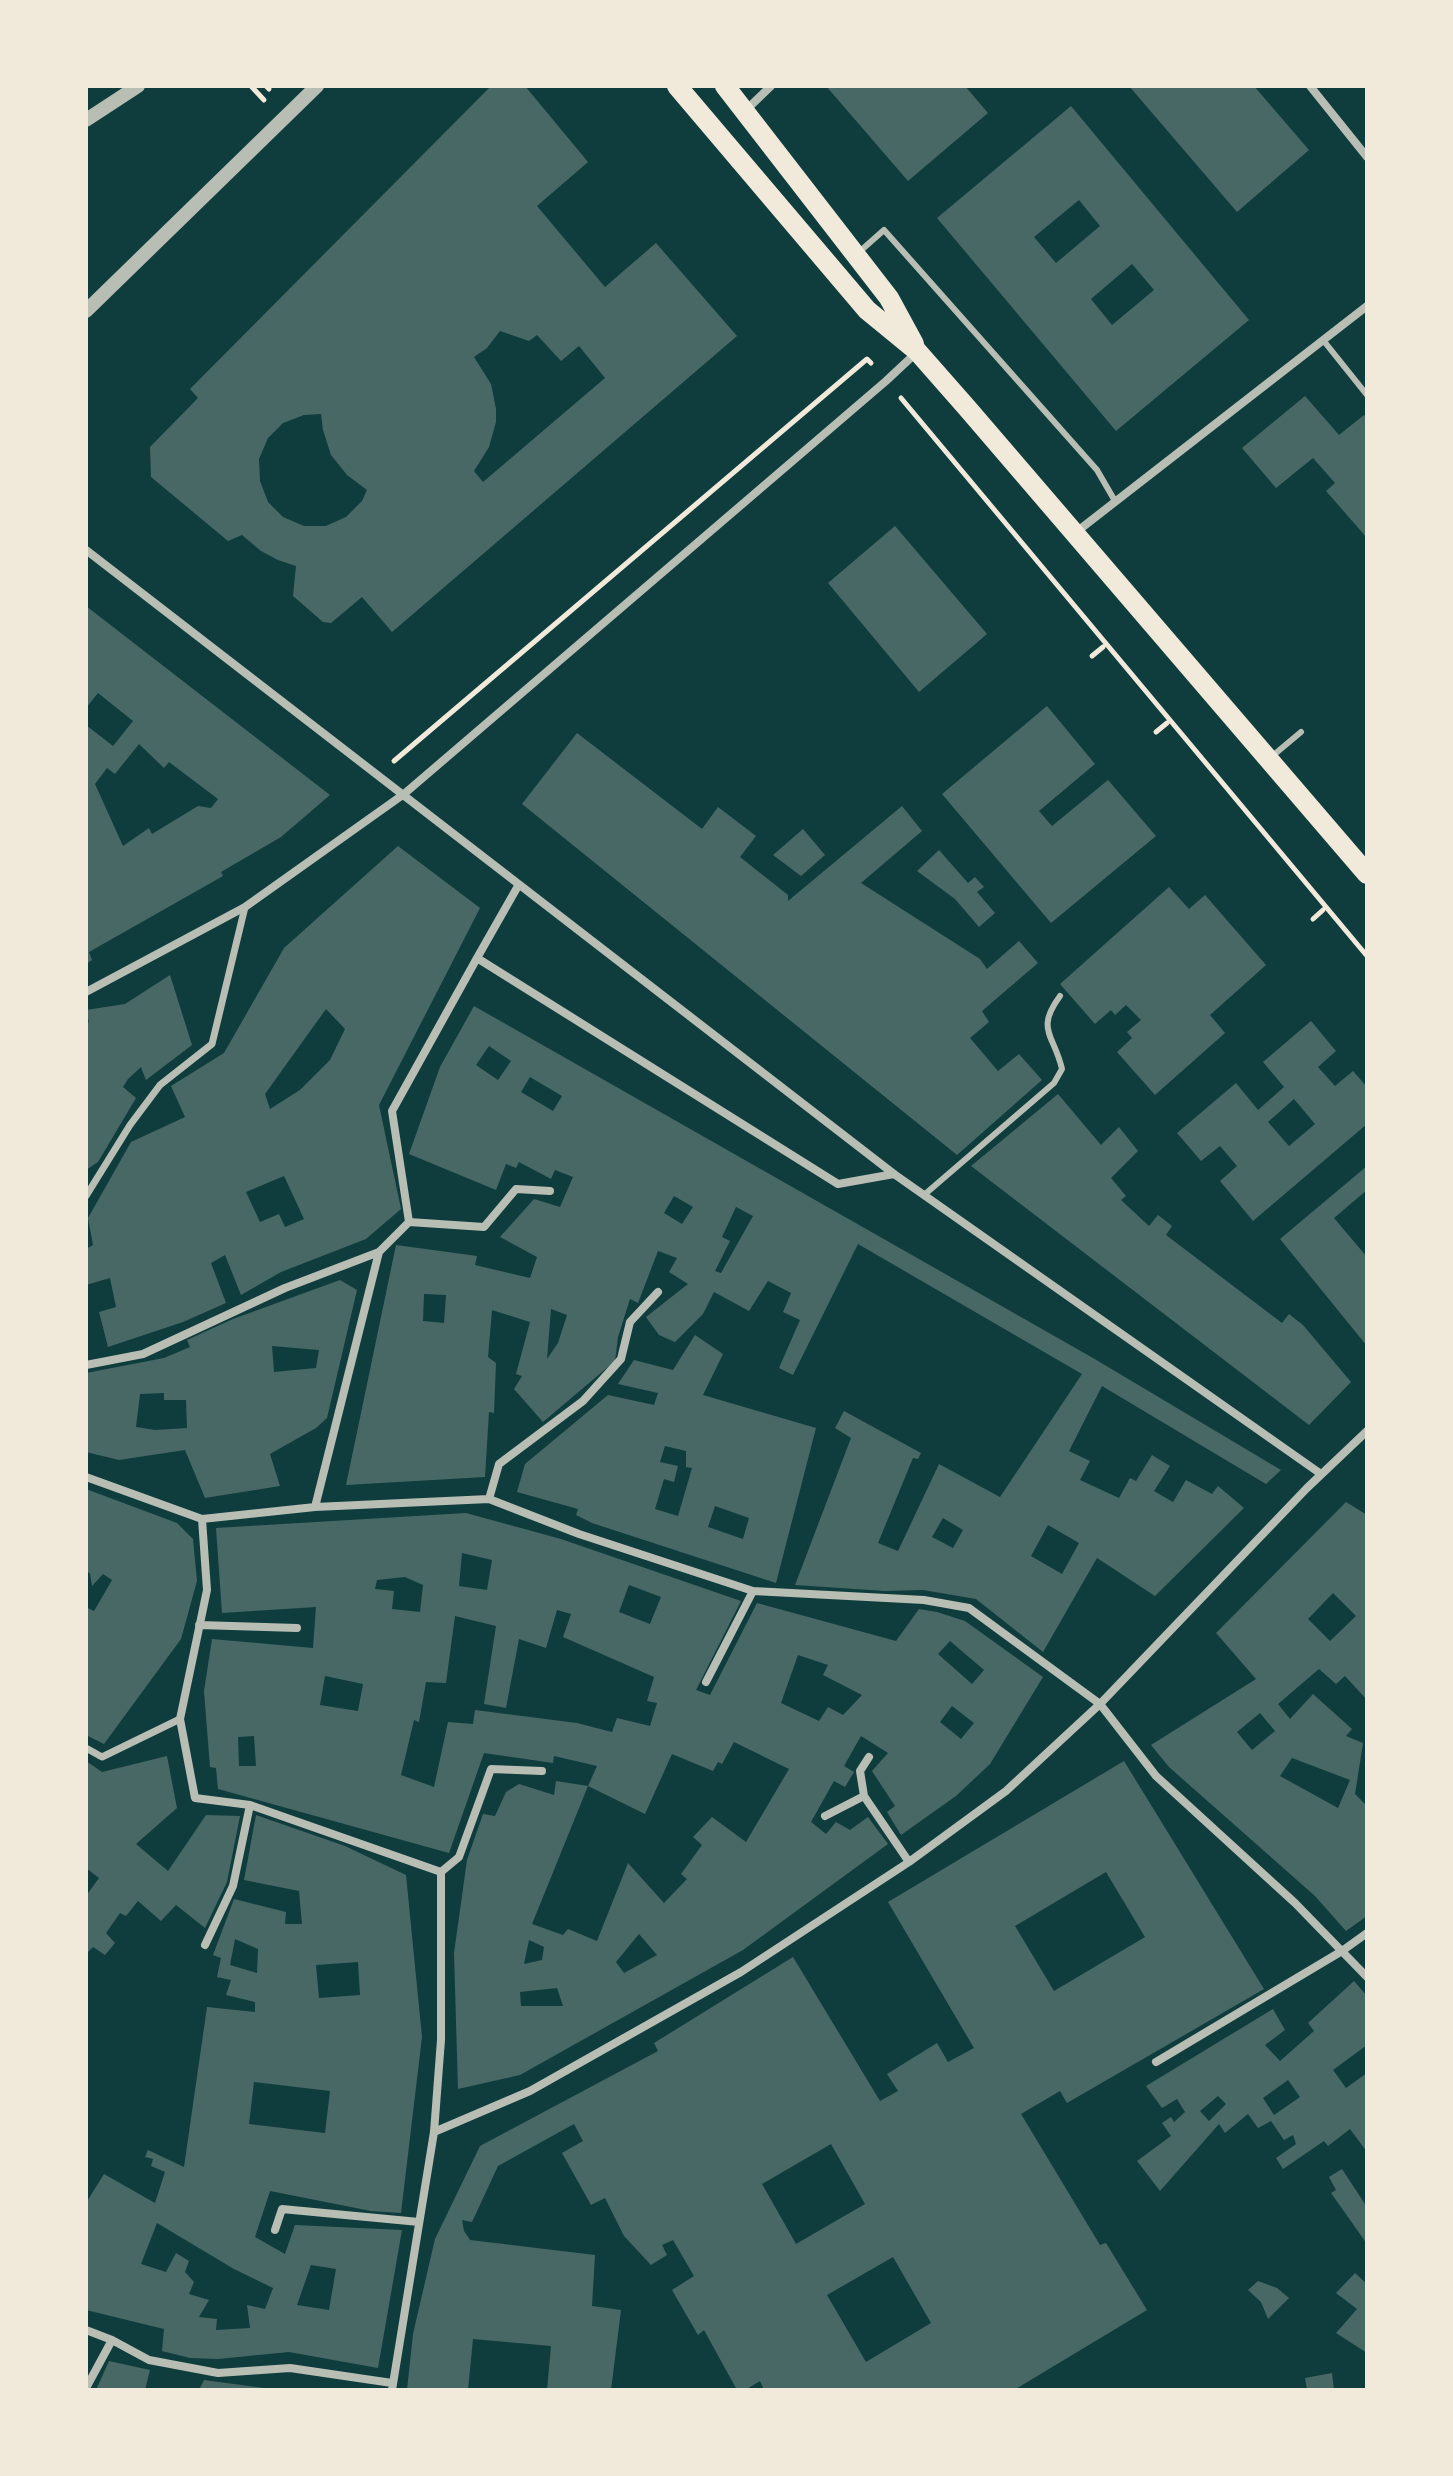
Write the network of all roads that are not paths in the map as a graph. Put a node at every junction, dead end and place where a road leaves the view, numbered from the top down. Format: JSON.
{"nodes":[{"id":1,"x":138,"y":86,"type":"edge"},
{"id":2,"x":317,"y":86,"type":"edge"},
{"id":3,"x":677,"y":86,"type":"edge"},
{"id":4,"x":725,"y":86,"type":"edge"},
{"id":5,"x":771,"y":86,"type":"edge"},
{"id":6,"x":1310,"y":86,"type":"edge"},
{"id":7,"x":744,"y":112,"type":"junction"},
{"id":8,"x":86,"y":120,"type":"edge"},
{"id":9,"x":1367,"y":157,"type":"edge"},
{"id":10,"x":855,"y":256,"type":"junction"},
{"id":11,"x":1367,"y":306,"type":"edge"},
{"id":12,"x":86,"y":311,"type":"edge"},
{"id":13,"x":1323,"y":340,"type":"junction"},
{"id":14,"x":917,"y":351,"type":"junction"},
{"id":15,"x":1367,"y":395,"type":"edge"},
{"id":16,"x":1115,"y":501,"type":"junction"},
{"id":17,"x":1075,"y":533,"type":"junction"},
{"id":18,"x":86,"y":550,"type":"edge"},
{"id":19,"x":1301,"y":732,"type":"dead end"},
{"id":20,"x":1270,"y":758,"type":"junction"},
{"id":21,"x":404,"y":794,"type":"junction"},
{"id":22,"x":1367,"y":874,"type":"edge"},
{"id":23,"x":518,"y":886,"type":"junction"},
{"id":24,"x":245,"y":907,"type":"junction"},
{"id":25,"x":477,"y":958,"type":"junction"},
{"id":26,"x":86,"y":992,"type":"edge"},
{"id":27,"x":1060,"y":996,"type":"dead end"},
{"id":28,"x":894,"y":1174,"type":"junction"},
{"id":29,"x":550,"y":1191,"type":"dead end"},
{"id":30,"x":924,"y":1195,"type":"junction"},
{"id":31,"x":86,"y":1196,"type":"edge"},
{"id":32,"x":409,"y":1222,"type":"junction"},
{"id":33,"x":379,"y":1252,"type":"junction"},
{"id":34,"x":658,"y":1292,"type":"dead end"},
{"id":35,"x":86,"y":1365,"type":"edge"},
{"id":36,"x":1367,"y":1431,"type":"edge"},
{"id":37,"x":1321,"y":1474,"type":"junction"},
{"id":38,"x":86,"y":1477,"type":"edge"},
{"id":39,"x":489,"y":1499,"type":"junction"},
{"id":40,"x":315,"y":1507,"type":"junction"},
{"id":41,"x":202,"y":1519,"type":"junction"},
{"id":42,"x":753,"y":1591,"type":"junction"},
{"id":43,"x":199,"y":1625,"type":"junction"},
{"id":44,"x":297,"y":1628,"type":"dead end"},
{"id":45,"x":706,"y":1682,"type":"dead end"},
{"id":46,"x":1100,"y":1704,"type":"junction"},
{"id":47,"x":180,"y":1719,"type":"junction"},
{"id":48,"x":86,"y":1748,"type":"edge"},
{"id":49,"x":869,"y":1757,"type":"dead end"},
{"id":50,"x":542,"y":1771,"type":"dead end"},
{"id":51,"x":864,"y":1796,"type":"junction"},
{"id":52,"x":250,"y":1805,"type":"junction"},
{"id":53,"x":825,"y":1816,"type":"dead end"},
{"id":54,"x":909,"y":1862,"type":"junction"},
{"id":55,"x":441,"y":1872,"type":"junction"},
{"id":56,"x":1367,"y":1933,"type":"edge"},
{"id":57,"x":205,"y":1945,"type":"dead end"},
{"id":58,"x":1342,"y":1951,"type":"junction"},
{"id":59,"x":1367,"y":1977,"type":"edge"},
{"id":60,"x":1156,"y":2062,"type":"dead end"},
{"id":61,"x":434,"y":2132,"type":"junction"},
{"id":62,"x":419,"y":2222,"type":"junction"},
{"id":63,"x":275,"y":2230,"type":"dead end"},
{"id":64,"x":86,"y":2330,"type":"edge"},
{"id":65,"x":112,"y":2340,"type":"junction"},
{"id":66,"x":392,"y":2387,"type":"edge"},
{"id":67,"x":86,"y":2388,"type":"edge"}],
"edges":[{"from":1,"to":8,"type":"street"},
{"from":2,"to":12,"type":"street"},
{"from":3,"to":14,"type":"main road"},
{"from":4,"to":7,"type":"main road"},
{"from":5,"to":7,"type":"street"},
{"from":6,"to":9,"type":"street"},
{"from":7,"to":10,"type":"main road"},
{"from":10,"to":14,"type":"main road"},
{"from":10,"to":16,"type":"lane"},
{"from":11,"to":13,"type":"street"},
{"from":13,"to":15,"type":"lane"},
{"from":13,"to":16,"type":"street"},
{"from":14,"to":17,"type":"main road"},
{"from":14,"to":21,"type":"street"},
{"from":16,"to":17,"type":"street"},
{"from":17,"to":20,"type":"main road"},
{"from":18,"to":21,"type":"street"},
{"from":19,"to":20,"type":"lane"},
{"from":20,"to":22,"type":"main road"},
{"from":21,"to":23,"type":"street"},
{"from":21,"to":24,"type":"street"},
{"from":23,"to":25,"type":"street"},
{"from":23,"to":28,"type":"street"},
{"from":24,"to":26,"type":"street"},
{"from":24,"to":31,"type":"street"},
{"from":25,"to":28,"type":"street"},
{"from":25,"to":32,"type":"street"},
{"from":27,"to":30,"type":"lane"},
{"from":28,"to":30,"type":"street"},
{"from":29,"to":32,"type":"street"},
{"from":30,"to":37,"type":"street"},
{"from":32,"to":33,"type":"street"},
{"from":33,"to":35,"type":"street"},
{"from":33,"to":40,"type":"street"},
{"from":34,"to":39,"type":"street"},
{"from":36,"to":37,"type":"street"},
{"from":37,"to":46,"type":"street"},
{"from":38,"to":41,"type":"street"},
{"from":39,"to":40,"type":"street"},
{"from":39,"to":42,"type":"street"},
{"from":40,"to":41,"type":"street"},
{"from":41,"to":43,"type":"street"},
{"from":42,"to":45,"type":"street"},
{"from":42,"to":46,"type":"street"},
{"from":43,"to":44,"type":"street"},
{"from":43,"to":47,"type":"street"},
{"from":46,"to":54,"type":"street"},
{"from":46,"to":58,"type":"street"},
{"from":47,"to":48,"type":"street"},
{"from":47,"to":52,"type":"street"},
{"from":49,"to":51,"type":"street"},
{"from":50,"to":55,"type":"street"},
{"from":51,"to":53,"type":"street"},
{"from":51,"to":54,"type":"street"},
{"from":52,"to":55,"type":"street"},
{"from":52,"to":57,"type":"street"},
{"from":54,"to":61,"type":"street"},
{"from":55,"to":61,"type":"street"},
{"from":56,"to":58,"type":"street"},
{"from":58,"to":59,"type":"street"},
{"from":58,"to":60,"type":"street"},
{"from":61,"to":62,"type":"street"},
{"from":62,"to":63,"type":"street"},
{"from":62,"to":66,"type":"street"},
{"from":64,"to":65,"type":"street"},
{"from":65,"to":66,"type":"street"},
{"from":65,"to":67,"type":"street"}]}
